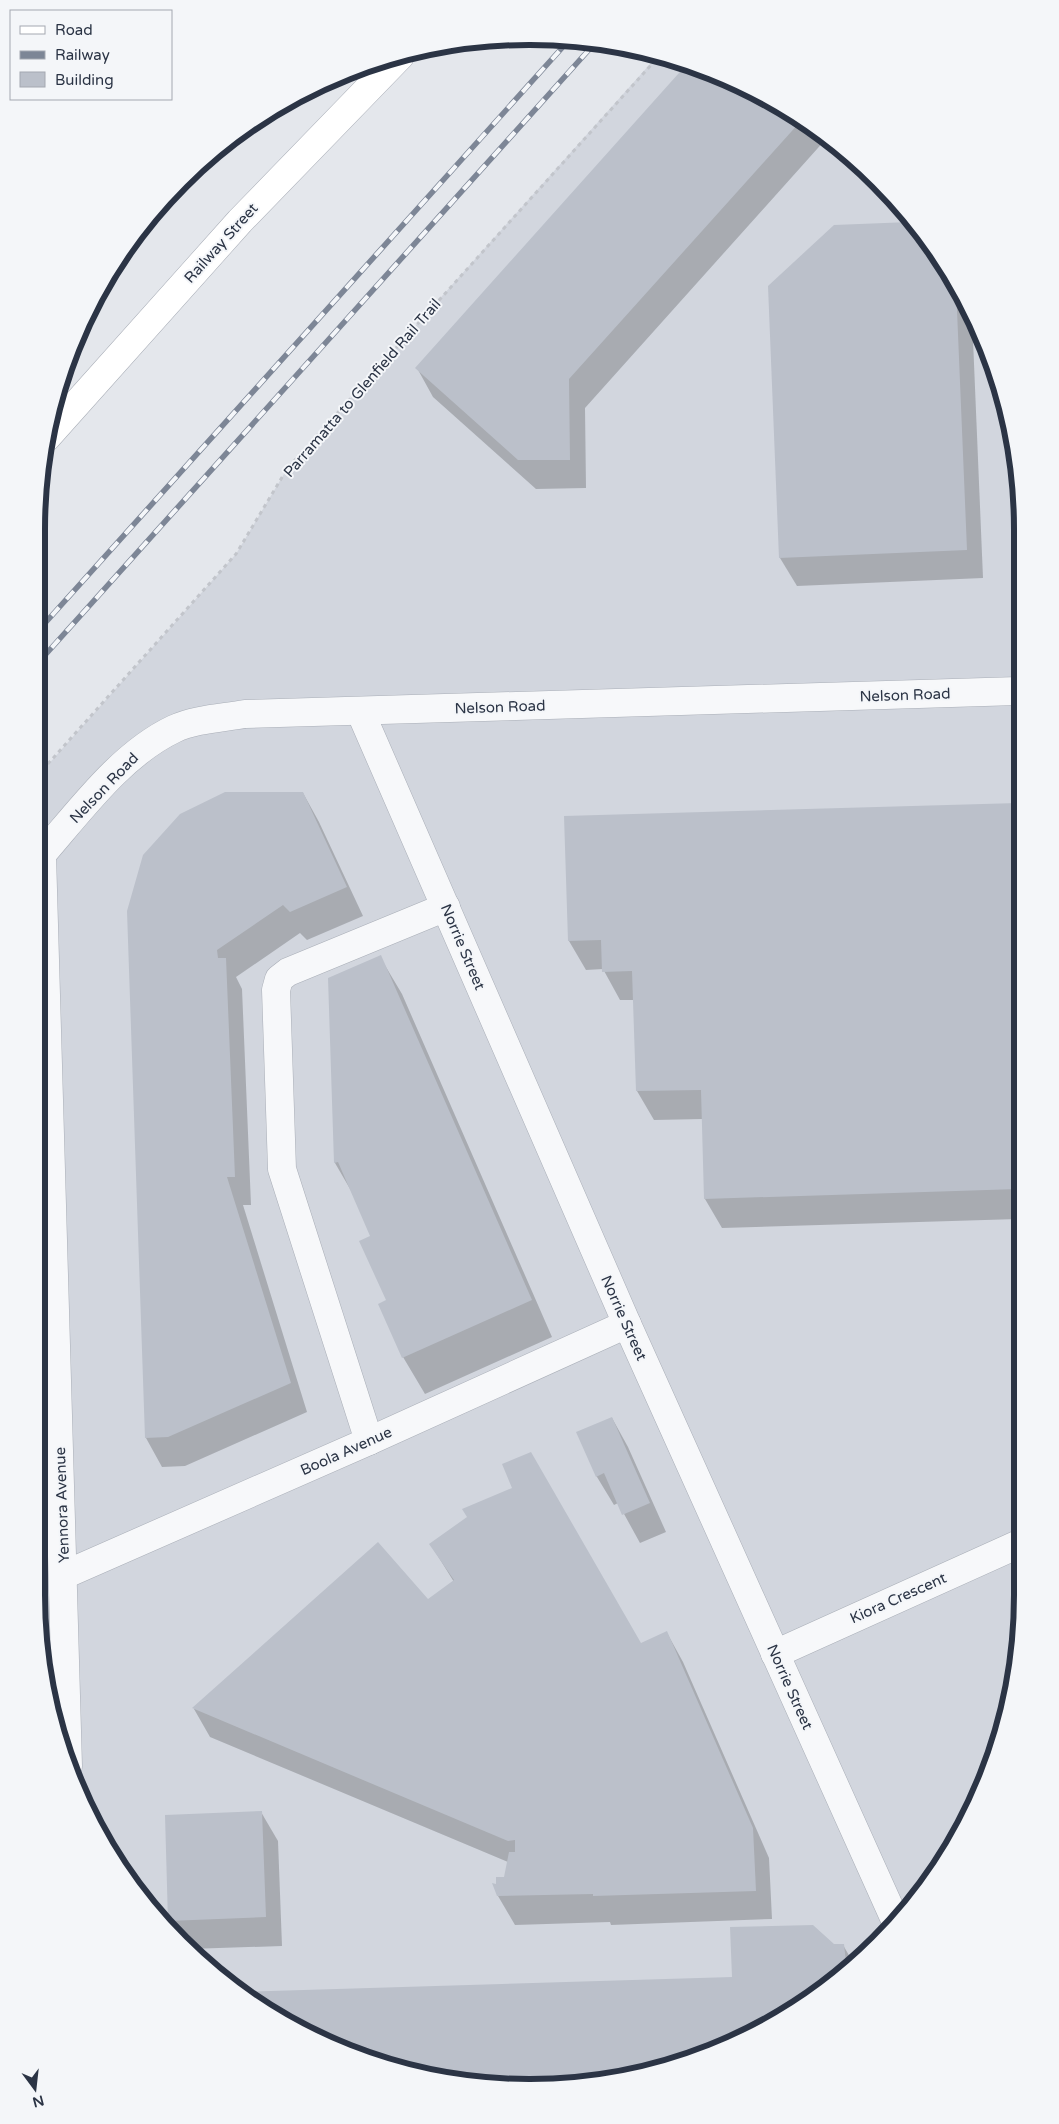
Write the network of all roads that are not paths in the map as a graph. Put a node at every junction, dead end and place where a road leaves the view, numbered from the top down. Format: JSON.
{"nodes":[{"id":1,"x":390,"y":66,"type":"edge"},
{"id":2,"x":56,"y":425,"type":"edge"},
{"id":3,"x":1014,"y":691,"type":"edge"},
{"id":4,"x":360,"y":711,"type":"junction"},
{"id":5,"x":45,"y":850,"type":"edge"},
{"id":6,"x":446,"y":907,"type":"junction"},
{"id":7,"x":45,"y":1029,"type":"edge"},
{"id":8,"x":627,"y":1324,"type":"junction"},
{"id":9,"x":369,"y":1441,"type":"junction"},
{"id":10,"x":1014,"y":1547,"type":"edge"},
{"id":11,"x":64,"y":1575,"type":"junction"},
{"id":12,"x":775,"y":1654,"type":"junction"},
{"id":13,"x":61,"y":1717,"type":"edge"},
{"id":14,"x":893,"y":1915,"type":"edge"}],
"edges":[{"from":1,"to":2,"type":"main road","name":"Railway Street"},
{"from":3,"to":4,"type":"street","name":"Nelson Road"},
{"from":4,"to":5,"type":"street","name":"Nelson Road"},
{"from":4,"to":6,"type":"street","name":"Norrie Street"},
{"from":6,"to":8,"type":"street","name":"Norrie Street"},
{"from":6,"to":9,"type":"street"},
{"from":7,"to":11,"type":"street","name":"Yennora Avenue"},
{"from":8,"to":9,"type":"street","name":"Boola Avenue"},
{"from":8,"to":12,"type":"street","name":"Norrie Street"},
{"from":9,"to":11,"type":"street","name":"Boola Avenue"},
{"from":10,"to":12,"type":"street","name":"Kiora Crescent"},
{"from":11,"to":13,"type":"street","name":"Yennora Avenue"},
{"from":12,"to":14,"type":"street","name":"Norrie Street"}]}
